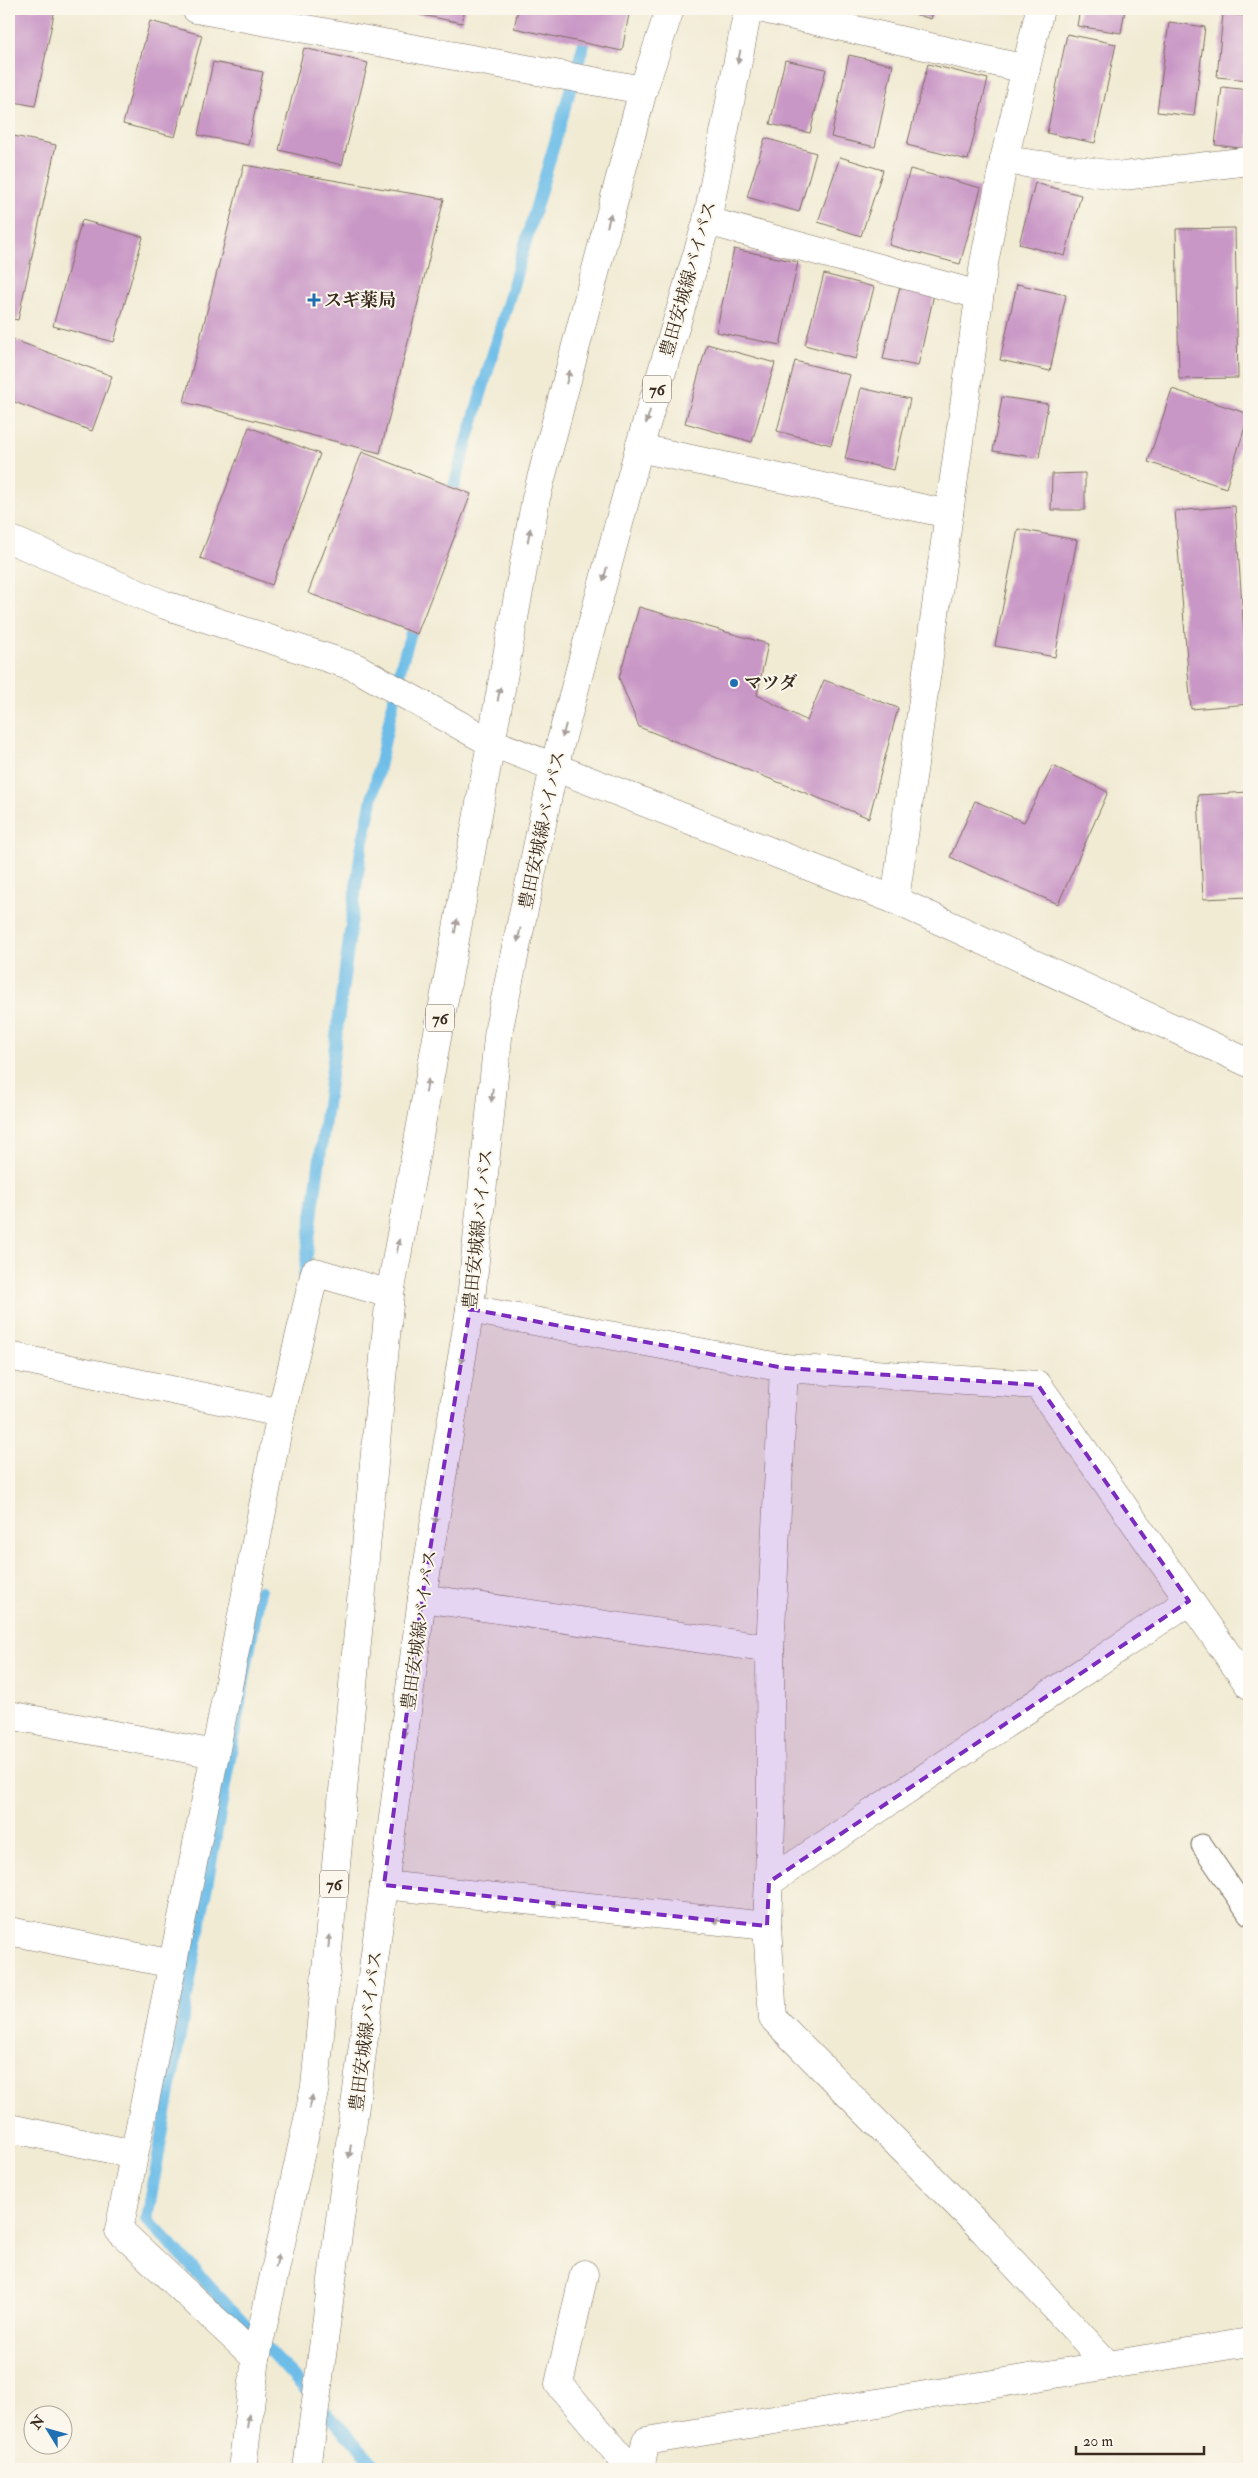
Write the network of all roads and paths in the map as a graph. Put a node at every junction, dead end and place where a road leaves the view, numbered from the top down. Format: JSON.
{"nodes":[{"id":1,"x":196,"y":9,"type":"edge"},
{"id":2,"x":670,"y":9,"type":"edge"},
{"id":3,"x":748,"y":9,"type":"edge"},
{"id":4,"x":764,"y":9,"type":"edge"},
{"id":5,"x":1040,"y":9,"type":"edge"},
{"id":6,"x":1026,"y":68,"type":"junction"},
{"id":7,"x":643,"y":90,"type":"junction"},
{"id":8,"x":1004,"y":160,"type":"junction"},
{"id":9,"x":1249,"y":161,"type":"edge"},
{"id":10,"x":707,"y":221,"type":"junction"},
{"id":11,"x":979,"y":295,"type":"junction"},
{"id":12,"x":639,"y":448,"type":"junction"},
{"id":13,"x":949,"y":514,"type":"junction"},
{"id":14,"x":9,"y":539,"type":"edge"},
{"id":15,"x":490,"y":742,"type":"junction"},
{"id":16,"x":554,"y":767,"type":"junction"},
{"id":17,"x":895,"y":900,"type":"junction"},
{"id":18,"x":1249,"y":1064,"type":"edge"},
{"id":19,"x":390,"y":1294,"type":"junction"},
{"id":20,"x":470,"y":1309,"type":"junction"},
{"id":21,"x":9,"y":1356,"type":"edge"},
{"id":22,"x":784,"y":1368,"type":"junction"},
{"id":23,"x":282,"y":1413,"type":"junction"},
{"id":24,"x":422,"y":1598,"type":"junction"},
{"id":25,"x":1189,"y":1600,"type":"junction"},
{"id":26,"x":770,"y":1649,"type":"junction"},
{"id":27,"x":1249,"y":1685,"type":"edge"},
{"id":28,"x":9,"y":1715,"type":"edge"},
{"id":29,"x":215,"y":1754,"type":"junction"},
{"id":30,"x":1202,"y":1845,"type":"dead end"},
{"id":31,"x":769,"y":1882,"type":"junction"},
{"id":32,"x":384,"y":1885,"type":"junction"},
{"id":33,"x":1249,"y":1914,"type":"edge"},
{"id":34,"x":768,"y":1926,"type":"junction"},
{"id":35,"x":9,"y":1931,"type":"edge"},
{"id":36,"x":173,"y":1964,"type":"junction"},
{"id":37,"x":9,"y":2128,"type":"edge"},
{"id":38,"x":134,"y":2154,"type":"junction"},
{"id":39,"x":584,"y":2274,"type":"dead end"},
{"id":40,"x":1249,"y":2342,"type":"edge"},
{"id":41,"x":256,"y":2358,"type":"junction"},
{"id":42,"x":1108,"y":2365,"type":"junction"},
{"id":43,"x":242,"y":2469,"type":"edge"},
{"id":44,"x":307,"y":2469,"type":"edge"},
{"id":45,"x":631,"y":2469,"type":"edge"},
{"id":46,"x":640,"y":2469,"type":"edge"}],
"edges":[{"from":1,"to":7,"type":"street"},
{"from":2,"to":7,"type":"street","number":"76"},
{"from":3,"to":10,"type":"street","name":"豊田安城線バイパス","number":"76","one_way":true},
{"from":4,"to":6,"type":"street"},
{"from":5,"to":6,"type":"street"},
{"from":6,"to":8,"type":"street"},
{"from":15,"to":7,"type":"street","number":"76","one_way":true},
{"from":8,"to":9,"type":"street"},
{"from":8,"to":11,"type":"street"},
{"from":10,"to":11,"type":"street"},
{"from":10,"to":12,"type":"street","name":"豊田安城線バイパス","number":"76","one_way":true},
{"from":11,"to":13,"type":"street"},
{"from":12,"to":13,"type":"street"},
{"from":12,"to":16,"type":"street","name":"豊田安城線バイパス","number":"76","one_way":true},
{"from":13,"to":17,"type":"street"},
{"from":14,"to":15,"type":"street"},
{"from":15,"to":16,"type":"street"},
{"from":19,"to":15,"type":"street","number":"76","one_way":true},
{"from":16,"to":17,"type":"street"},
{"from":16,"to":20,"type":"street","name":"豊田安城線バイパス","number":"76","one_way":true},
{"from":17,"to":18,"type":"street"},
{"from":19,"to":23,"type":"street"},
{"from":41,"to":19,"type":"street","number":"76","one_way":true},
{"from":20,"to":22,"type":"street"},
{"from":20,"to":24,"type":"street","name":"豊田安城線バイパス","number":"76","one_way":true},
{"from":21,"to":23,"type":"street"},
{"from":22,"to":25,"type":"street"},
{"from":22,"to":26,"type":"street"},
{"from":23,"to":29,"type":"street"},
{"from":24,"to":26,"type":"street"},
{"from":24,"to":32,"type":"street","name":"豊田安城線バイパス","number":"76","one_way":true},
{"from":25,"to":27,"type":"street"},
{"from":25,"to":31,"type":"street"},
{"from":26,"to":31,"type":"street"},
{"from":28,"to":29,"type":"street"},
{"from":29,"to":36,"type":"street"},
{"from":30,"to":33,"type":"lane"},
{"from":31,"to":34,"type":"street"},
{"from":34,"to":32,"type":"street","one_way":true},
{"from":32,"to":44,"type":"street","name":"豊田安城線バイパス","number":"76","one_way":true},
{"from":34,"to":42,"type":"street"},
{"from":35,"to":36,"type":"street"},
{"from":36,"to":38,"type":"street"},
{"from":37,"to":38,"type":"street"},
{"from":38,"to":41,"type":"street"},
{"from":39,"to":45,"type":"street"},
{"from":40,"to":42,"type":"street"},
{"from":43,"to":41,"type":"street","number":"76","one_way":true},
{"from":42,"to":46,"type":"street"}]}
